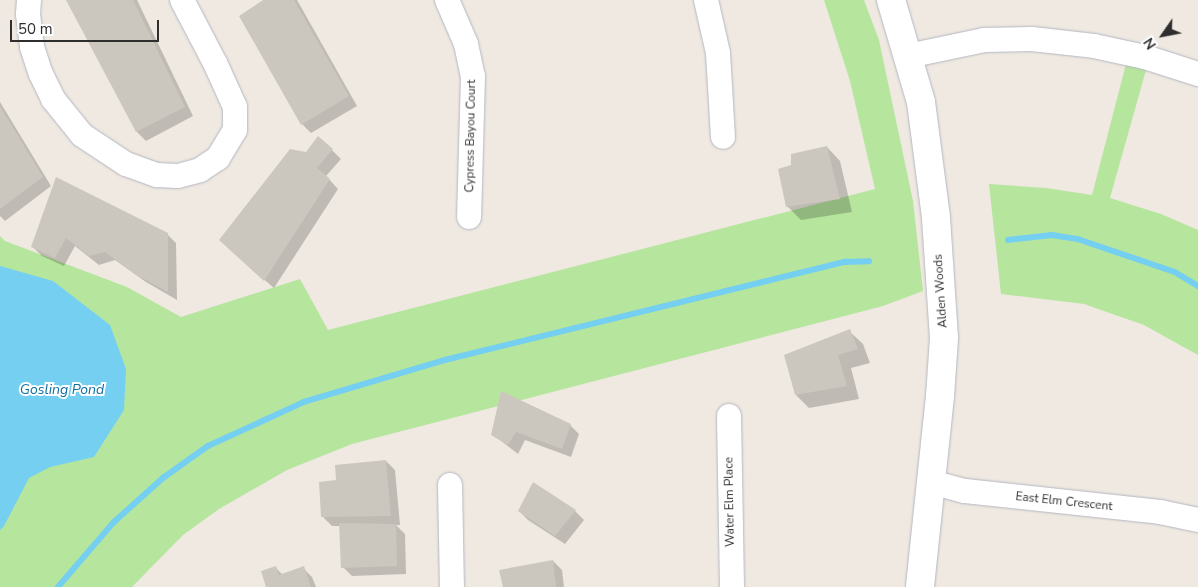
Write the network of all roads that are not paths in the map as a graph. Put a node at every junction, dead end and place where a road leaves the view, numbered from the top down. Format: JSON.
{"nodes":[{"id":1,"x":29,"y":0,"type":"edge"},
{"id":2,"x":182,"y":0,"type":"edge"},
{"id":3,"x":447,"y":0,"type":"edge"},
{"id":4,"x":706,"y":0,"type":"edge"},
{"id":5,"x":891,"y":0,"type":"edge"},
{"id":6,"x":908,"y":56,"type":"junction"},
{"id":7,"x":1198,"y":74,"type":"edge"},
{"id":8,"x":723,"y":137,"type":"dead end"},
{"id":9,"x":469,"y":217,"type":"dead end"},
{"id":10,"x":729,"y":416,"type":"dead end"},
{"id":11,"x":931,"y":482,"type":"junction"},
{"id":12,"x":450,"y":485,"type":"dead end"},
{"id":13,"x":1198,"y":520,"type":"edge"},
{"id":14,"x":452,"y":587,"type":"edge"},
{"id":15,"x":732,"y":587,"type":"edge"},
{"id":16,"x":920,"y":587,"type":"edge"}],
"edges":[{"from":1,"to":2,"type":"street"},
{"from":3,"to":9,"type":"street","name":"Cypress Bayou Court"},
{"from":4,"to":8,"type":"street"},
{"from":5,"to":6,"type":"street","name":"Alden Woods"},
{"from":6,"to":7,"type":"street"},
{"from":6,"to":11,"type":"street","name":"Alden Woods"},
{"from":10,"to":15,"type":"street","name":"Water Elm Place"},
{"from":11,"to":13,"type":"street","name":"East Elm Crescent"},
{"from":11,"to":16,"type":"street","name":"Alden Woods"},
{"from":12,"to":14,"type":"street"}]}
